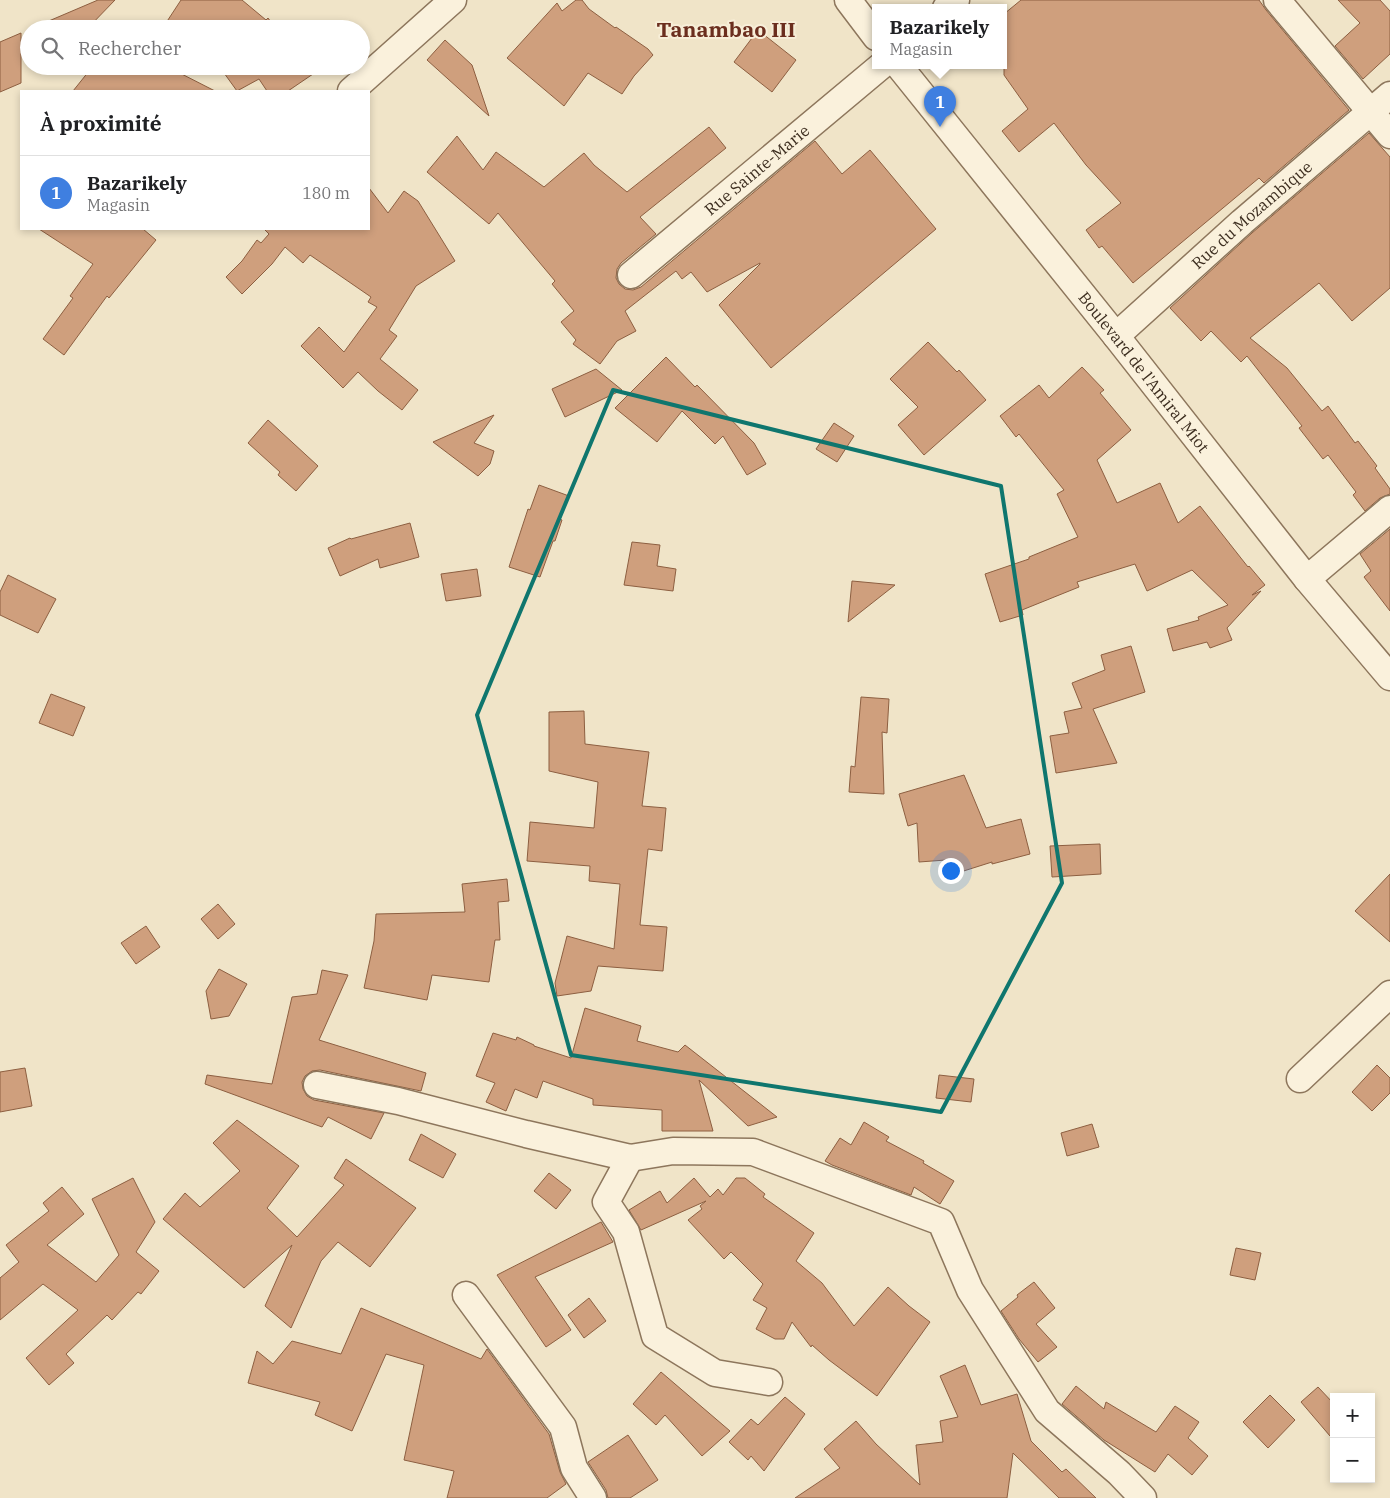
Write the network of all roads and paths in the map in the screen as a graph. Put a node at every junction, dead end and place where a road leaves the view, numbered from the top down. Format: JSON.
{"nodes":[{"id":1,"x":453,"y":0,"type":"edge"},
{"id":2,"x":848,"y":0,"type":"edge"},
{"id":3,"x":1278,"y":0,"type":"edge"},
{"id":4,"x":872,"y":32,"type":"edge"},
{"id":5,"x":877,"y":69,"type":"edge"},
{"id":6,"x":901,"y":69,"type":"edge"},
{"id":7,"x":370,"y":75,"type":"edge"},
{"id":8,"x":370,"y":75,"type":"edge"},
{"id":9,"x":353,"y":90,"type":"edge"},
{"id":10,"x":1381,"y":104,"type":"edge"},
{"id":11,"x":1390,"y":135,"type":"edge"},
{"id":12,"x":631,"y":275,"type":"dead end"},
{"id":13,"x":1116,"y":336,"type":"junction"},
{"id":14,"x":1390,"y":510,"type":"edge"},
{"id":15,"x":1307,"y":578,"type":"junction"},
{"id":16,"x":1390,"y":677,"type":"edge"},
{"id":17,"x":1390,"y":994,"type":"edge"},
{"id":18,"x":1300,"y":1079,"type":"dead end"},
{"id":19,"x":317,"y":1084,"type":"dead end"},
{"id":20,"x":630,"y":1158,"type":"junction"},
{"id":21,"x":466,"y":1295,"type":"dead end"},
{"id":22,"x":769,"y":1382,"type":"dead end"},
{"id":23,"x":593,"y":1498,"type":"edge"},
{"id":24,"x":1143,"y":1498,"type":"edge"}],
"edges":[{"from":1,"to":7,"type":"street"},
{"from":2,"to":4,"type":"street"},
{"from":3,"to":10,"type":"street"},
{"from":5,"to":12,"type":"street","name":"Rue Sainte-Marie"},
{"from":6,"to":13,"type":"street","name":"Boulevard de l'Amiral Miot"},
{"from":8,"to":9,"type":"street"},
{"from":10,"to":11,"type":"street"},
{"from":10,"to":13,"type":"street","name":"Rue du Mozambique"},
{"from":13,"to":15,"type":"street","name":"Boulevard de l'Amiral Miot"},
{"from":14,"to":15,"type":"street"},
{"from":15,"to":16,"type":"street","name":"Boulevard de l'Amiral Miot"},
{"from":17,"to":18,"type":"street"},
{"from":19,"to":20,"type":"street"},
{"from":20,"to":22,"type":"street"},
{"from":20,"to":24,"type":"street"},
{"from":21,"to":23,"type":"street"}]}
